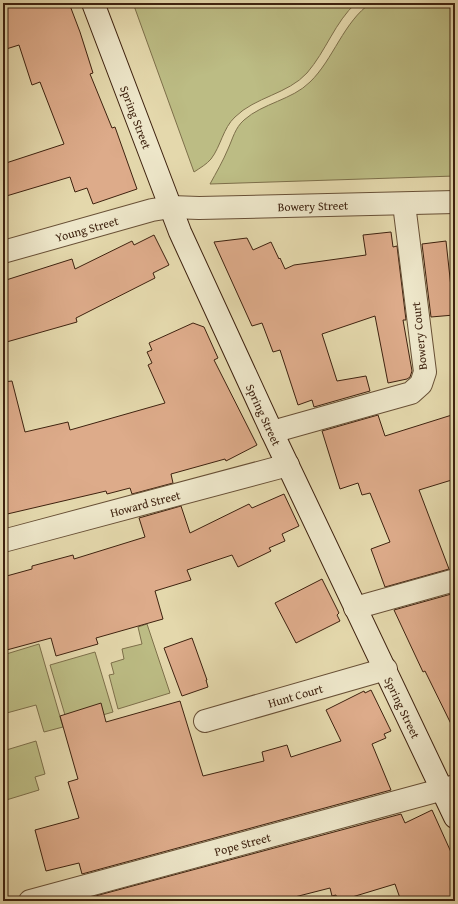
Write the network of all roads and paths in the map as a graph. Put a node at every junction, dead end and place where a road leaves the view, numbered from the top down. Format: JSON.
{"nodes":[{"id":1,"x":93,"y":3,"type":"edge"},
{"id":2,"x":455,"y":202,"type":"edge"},
{"id":3,"x":404,"y":204,"type":"junction"},
{"id":4,"x":171,"y":207,"type":"junction"},
{"id":5,"x":3,"y":252,"type":"edge"},
{"id":6,"x":272,"y":432,"type":"junction"},
{"id":7,"x":288,"y":465,"type":"junction"},
{"id":8,"x":3,"y":541,"type":"edge"},
{"id":9,"x":455,"y":580,"type":"edge"},
{"id":10,"x":355,"y":608,"type":"junction"},
{"id":11,"x":386,"y":669,"type":"junction"},
{"id":12,"x":205,"y":722,"type":"dead end"},
{"id":13,"x":448,"y":788,"type":"edge"},
{"id":14,"x":455,"y":817,"type":"edge"},
{"id":15,"x":30,"y":901,"type":"edge"}],
"edges":[{"from":1,"to":4,"type":"street","name":"Spring Street"},
{"from":2,"to":3,"type":"street","name":"Bowery Street"},
{"from":3,"to":4,"type":"street","name":"Bowery Street"},
{"from":3,"to":6,"type":"street","name":"Bowery Court"},
{"from":4,"to":5,"type":"street","name":"Young Street"},
{"from":4,"to":6,"type":"street","name":"Spring Street"},
{"from":6,"to":7,"type":"street","name":"Spring Street"},
{"from":7,"to":8,"type":"street","name":"Howard Street"},
{"from":7,"to":10,"type":"street","name":"Spring Street"},
{"from":9,"to":10,"type":"street"},
{"from":10,"to":11,"type":"street","name":"Spring Street"},
{"from":11,"to":12,"type":"street","name":"Hunt Court"},
{"from":11,"to":13,"type":"street","name":"Spring Street"},
{"from":13,"to":14,"type":"street","name":"Spring Street"},
{"from":13,"to":15,"type":"street","name":"Pope Street"}]}
